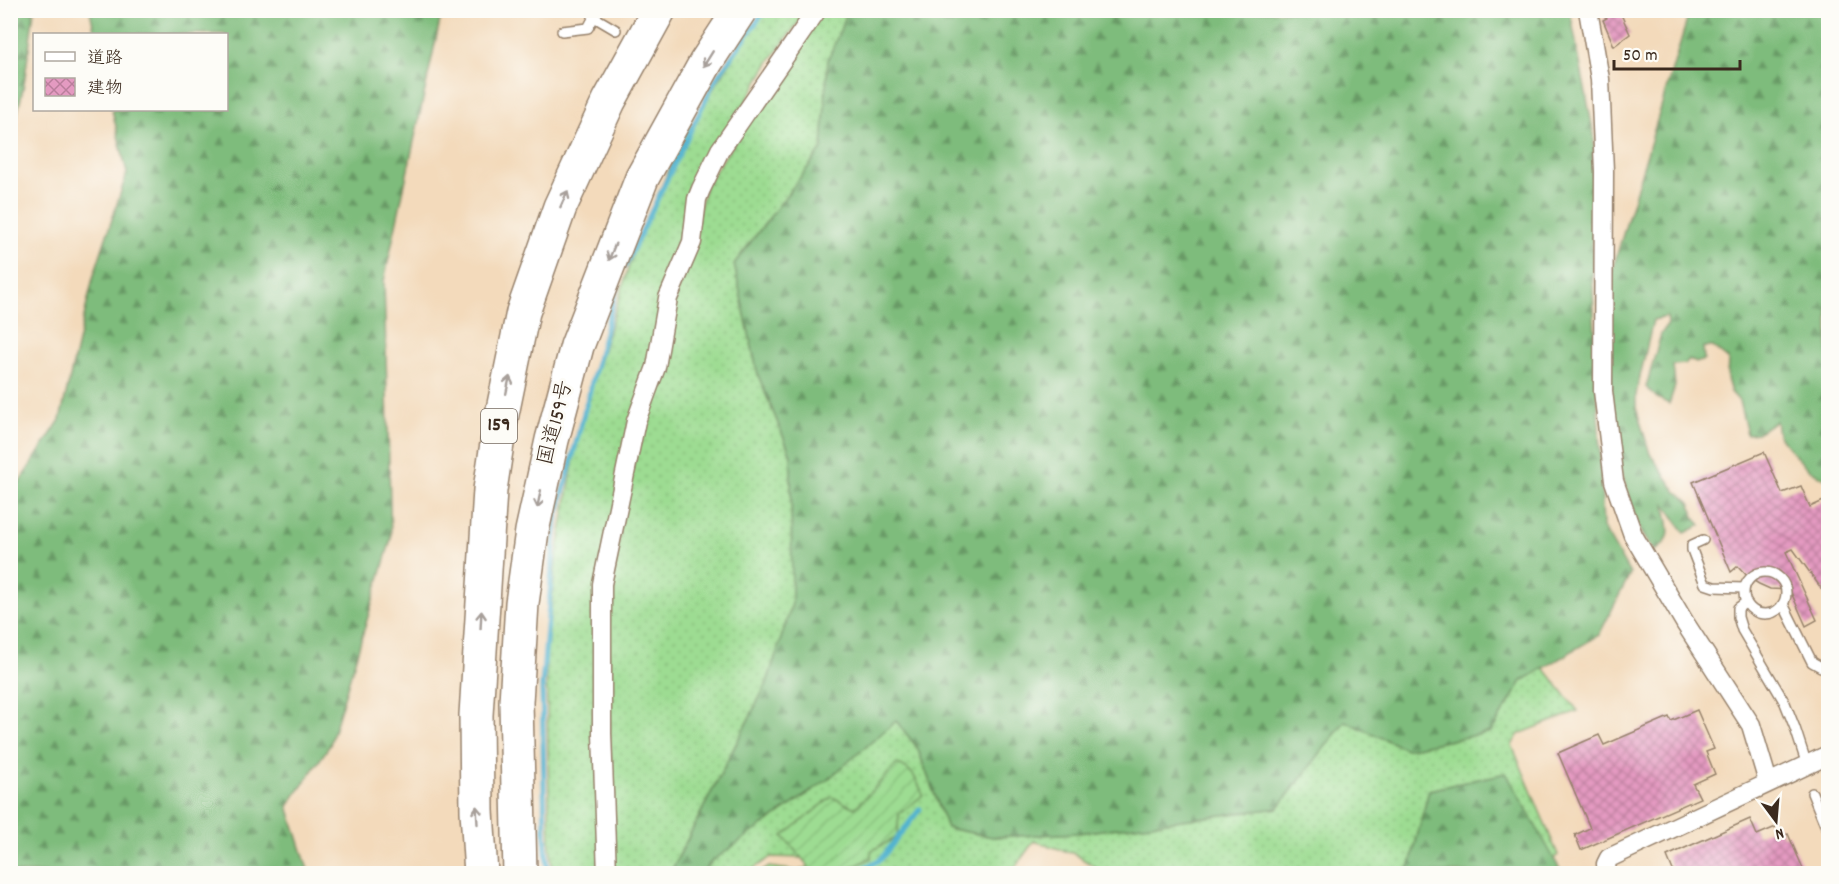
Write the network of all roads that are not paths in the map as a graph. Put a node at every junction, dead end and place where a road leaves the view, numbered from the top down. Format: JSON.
{"nodes":[{"id":1,"x":659,"y":10,"type":"edge"},
{"id":2,"x":740,"y":10,"type":"edge"},
{"id":3,"x":816,"y":10,"type":"edge"},
{"id":4,"x":1588,"y":10,"type":"edge"},
{"id":5,"x":616,"y":30,"type":"dead end"},
{"id":6,"x":562,"y":31,"type":"dead end"},
{"id":7,"x":1704,"y":540,"type":"dead end"},
{"id":8,"x":1743,"y":588,"type":"junction"},
{"id":9,"x":1745,"y":603,"type":"junction"},
{"id":10,"x":1783,"y":604,"type":"junction"},
{"id":11,"x":1828,"y":666,"type":"edge"},
{"id":12,"x":516,"y":702,"type":"junction"},
{"id":13,"x":1828,"y":754,"type":"edge"},
{"id":14,"x":1807,"y":765,"type":"junction"},
{"id":15,"x":1768,"y":782,"type":"junction"},
{"id":16,"x":1812,"y":793,"type":"dead end"},
{"id":17,"x":1828,"y":832,"type":"edge"},
{"id":18,"x":481,"y":873,"type":"edge"},
{"id":19,"x":520,"y":873,"type":"edge"},
{"id":20,"x":533,"y":873,"type":"edge"},
{"id":21,"x":607,"y":873,"type":"edge"},
{"id":22,"x":1607,"y":873,"type":"edge"}],
"edges":[{"from":18,"to":1,"type":"highway","number":"159","one_way":true},
{"from":2,"to":12,"type":"highway","name":"国道159号","one_way":true},
{"from":3,"to":21,"type":"street"},
{"from":4,"to":15,"type":"street"},
{"from":5,"to":6,"type":"lane"},
{"from":7,"to":8,"type":"lane"},
{"from":8,"to":9,"type":"lane"},
{"from":8,"to":10,"type":"lane"},
{"from":9,"to":10,"type":"lane"},
{"from":9,"to":14,"type":"lane"},
{"from":10,"to":11,"type":"lane"},
{"from":12,"to":19,"type":"highway","name":"国道159号"},
{"from":12,"to":20,"type":"highway"},
{"from":13,"to":14,"type":"street"},
{"from":14,"to":15,"type":"street"},
{"from":15,"to":22,"type":"street"},
{"from":16,"to":17,"type":"lane"}]}
